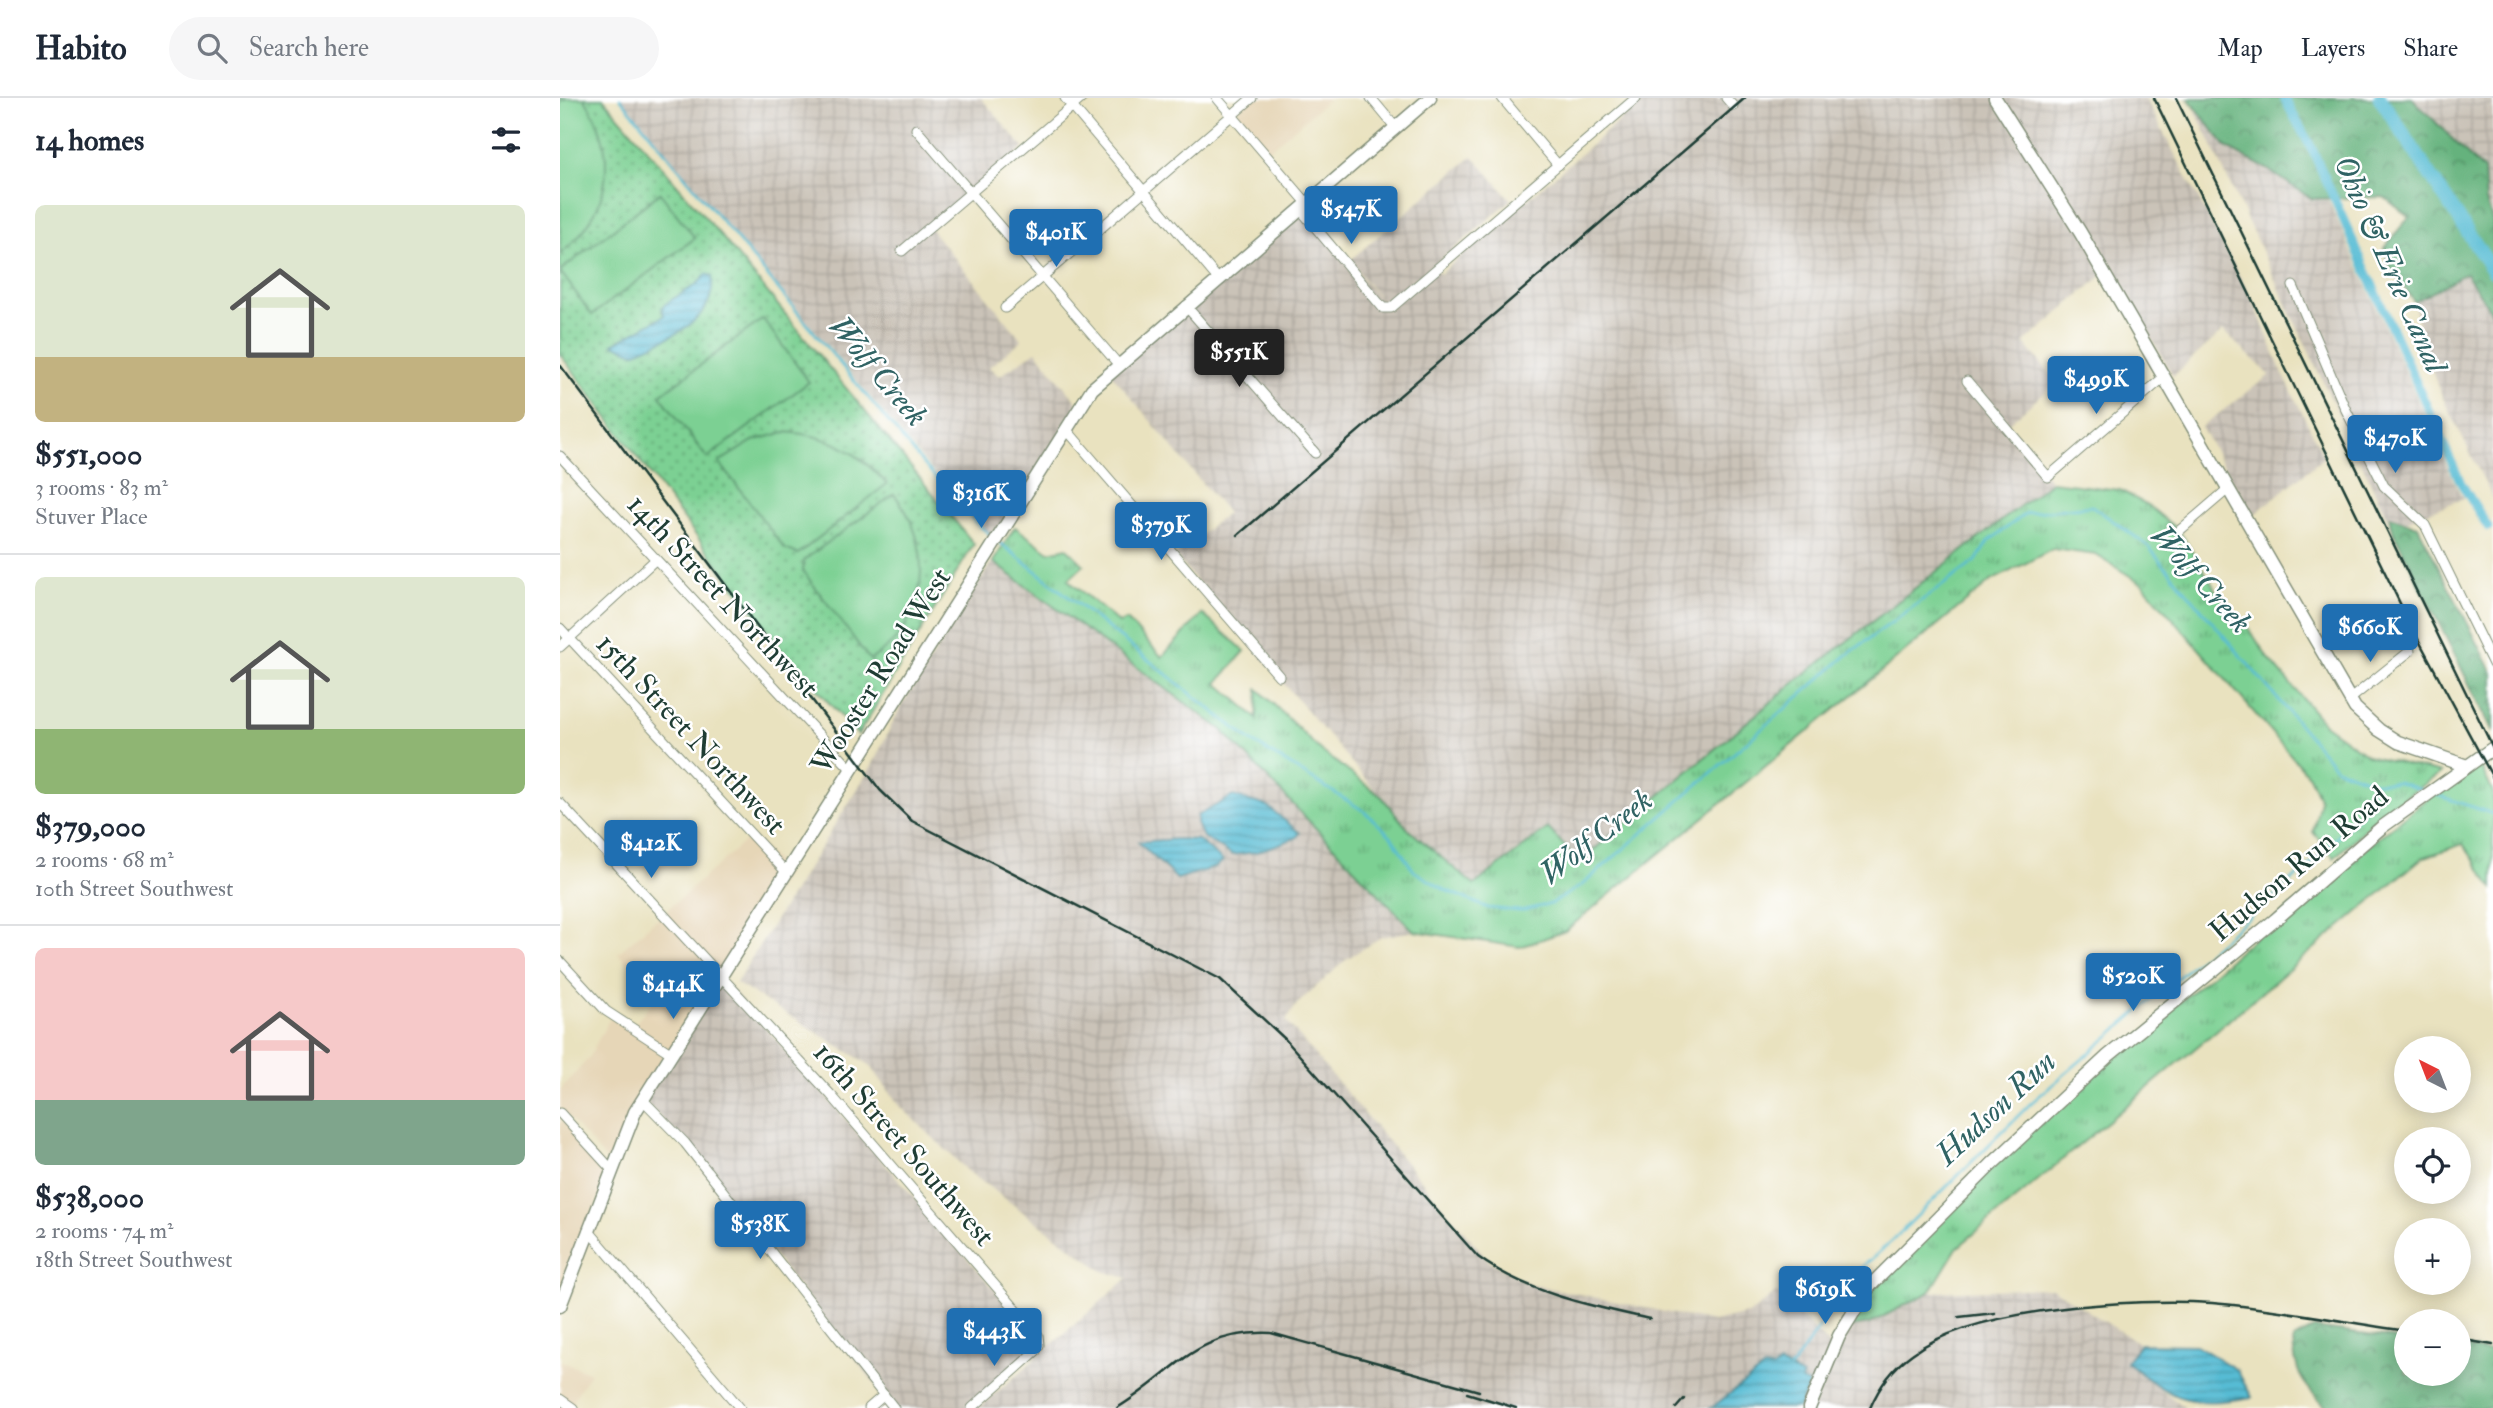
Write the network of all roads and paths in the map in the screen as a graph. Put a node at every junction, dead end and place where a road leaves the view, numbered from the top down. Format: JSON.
{"nodes":[{"id":1,"x":1065,"y":98,"type":"edge"},
{"id":2,"x":1082,"y":98,"type":"edge"},
{"id":3,"x":1217,"y":98,"type":"edge"},
{"id":4,"x":1252,"y":98,"type":"edge"},
{"id":5,"x":1371,"y":98,"type":"edge"},
{"id":6,"x":1430,"y":98,"type":"edge"},
{"id":7,"x":1502,"y":98,"type":"edge"},
{"id":8,"x":1636,"y":98,"type":"edge"},
{"id":9,"x":1726,"y":98,"type":"edge"},
{"id":10,"x":1995,"y":98,"type":"edge"},
{"id":11,"x":1072,"y":106,"type":"junction"},
{"id":12,"x":1733,"y":106,"type":"dead end"},
{"id":13,"x":1232,"y":116,"type":"junction"},
{"id":14,"x":1395,"y":128,"type":"junction"},
{"id":15,"x":916,"y":129,"type":"dead end"},
{"id":16,"x":1559,"y":165,"type":"junction"},
{"id":17,"x":1144,"y":190,"type":"junction"},
{"id":18,"x":972,"y":193,"type":"junction"},
{"id":19,"x":1303,"y":206,"type":"junction"},
{"id":20,"x":1095,"y":233,"type":"dead end"},
{"id":21,"x":1082,"y":243,"type":"dead end"},
{"id":22,"x":902,"y":251,"type":"dead end"},
{"id":23,"x":1044,"y":277,"type":"junction"},
{"id":24,"x":1218,"y":279,"type":"junction"},
{"id":25,"x":2293,"y":286,"type":"dead end"},
{"id":26,"x":1186,"y":306,"type":"junction"},
{"id":27,"x":1005,"y":308,"type":"dead end"},
{"id":28,"x":1118,"y":364,"type":"junction"},
{"id":29,"x":2164,"y":377,"type":"junction"},
{"id":30,"x":1967,"y":381,"type":"dead end"},
{"id":31,"x":1066,"y":429,"type":"junction"},
{"id":32,"x":1315,"y":453,"type":"dead end"},
{"id":33,"x":560,"y":456,"type":"edge"},
{"id":34,"x":2228,"y":489,"type":"junction"},
{"id":35,"x":2179,"y":531,"type":"dead end"},
{"id":36,"x":655,"y":560,"type":"junction"},
{"id":37,"x":560,"y":628,"type":"edge"},
{"id":38,"x":570,"y":638,"type":"junction"},
{"id":39,"x":560,"y":647,"type":"edge"},
{"id":40,"x":2410,"y":651,"type":"dead end"},
{"id":41,"x":2493,"y":664,"type":"edge"},
{"id":42,"x":1279,"y":676,"type":"dead end"},
{"id":43,"x":2349,"y":700,"type":"junction"},
{"id":44,"x":2493,"y":748,"type":"edge"},
{"id":45,"x":2467,"y":766,"type":"junction"},
{"id":46,"x":851,"y":769,"type":"junction"},
{"id":47,"x":560,"y":803,"type":"edge"},
{"id":48,"x":786,"y":873,"type":"junction"},
{"id":49,"x":560,"y":961,"type":"edge"},
{"id":50,"x":721,"y":977,"type":"junction"},
{"id":51,"x":672,"y":1054,"type":"junction"},
{"id":52,"x":643,"y":1100,"type":"junction"},
{"id":53,"x":560,"y":1113,"type":"edge"},
{"id":54,"x":612,"y":1170,"type":"junction"},
{"id":55,"x":589,"y":1230,"type":"junction"},
{"id":56,"x":560,"y":1303,"type":"edge"},
{"id":57,"x":884,"y":1395,"type":"junction"},
{"id":58,"x":560,"y":1399,"type":"edge"},
{"id":59,"x":573,"y":1408,"type":"edge"},
{"id":60,"x":740,"y":1408,"type":"edge"},
{"id":61,"x":869,"y":1408,"type":"edge"},
{"id":62,"x":894,"y":1408,"type":"edge"},
{"id":63,"x":972,"y":1408,"type":"edge"},
{"id":64,"x":1809,"y":1408,"type":"edge"}],
"edges":[{"from":1,"to":11,"type":"street"},
{"from":2,"to":11,"type":"street"},
{"from":3,"to":13,"type":"street"},
{"from":4,"to":13,"type":"street"},
{"from":5,"to":14,"type":"street"},
{"from":6,"to":14,"type":"main road","name":"Wooster Road West"},
{"from":7,"to":16,"type":"street"},
{"from":8,"to":16,"type":"street"},
{"from":9,"to":12,"type":"street"},
{"from":10,"to":29,"type":"main road"},
{"from":11,"to":17,"type":"street"},
{"from":11,"to":18,"type":"street"},
{"from":13,"to":17,"type":"street"},
{"from":13,"to":19,"type":"street"},
{"from":14,"to":19,"type":"main road","name":"Wooster Road West"},
{"from":15,"to":18,"type":"street"},
{"from":16,"to":19,"type":"street"},
{"from":17,"to":20,"type":"street"},
{"from":17,"to":24,"type":"street"},
{"from":18,"to":22,"type":"street"},
{"from":18,"to":23,"type":"street"},
{"from":19,"to":24,"type":"main road","name":"Wooster Road West"},
{"from":21,"to":23,"type":"street"},
{"from":23,"to":27,"type":"street"},
{"from":23,"to":28,"type":"street"},
{"from":24,"to":26,"type":"main road","name":"Wooster Road West"},
{"from":25,"to":41,"type":"street"},
{"from":26,"to":28,"type":"main road","name":"Wooster Road West"},
{"from":26,"to":32,"type":"street"},
{"from":28,"to":31,"type":"main road","name":"Wooster Road West"},
{"from":29,"to":30,"type":"street"},
{"from":29,"to":34,"type":"main road"},
{"from":31,"to":42,"type":"street"},
{"from":31,"to":46,"type":"main road","name":"Wooster Road West"},
{"from":33,"to":36,"type":"street","name":"14th Street Northwest"},
{"from":34,"to":35,"type":"street"},
{"from":34,"to":43,"type":"main road"},
{"from":36,"to":38,"type":"street"},
{"from":36,"to":46,"type":"street","name":"14th Street Northwest"},
{"from":37,"to":38,"type":"street","name":"15th Street Northwest"},
{"from":38,"to":39,"type":"street"},
{"from":38,"to":48,"type":"street","name":"15th Street Northwest"},
{"from":40,"to":43,"type":"street"},
{"from":43,"to":45,"type":"main road"},
{"from":44,"to":45,"type":"main road","name":"Hudson Run Road"},
{"from":45,"to":64,"type":"main road","name":"Hudson Run Road"},
{"from":46,"to":48,"type":"main road","name":"Wooster Road West"},
{"from":47,"to":50,"type":"street","name":"16th Street Southwest"},
{"from":48,"to":50,"type":"main road","name":"Wooster Road West"},
{"from":49,"to":51,"type":"street"},
{"from":50,"to":51,"type":"main road","name":"Wooster Road West"},
{"from":50,"to":63,"type":"street","name":"16th Street Southwest"},
{"from":51,"to":52,"type":"main road","name":"Wooster Road West"},
{"from":52,"to":54,"type":"main road","name":"Wooster Road West"},
{"from":52,"to":57,"type":"street"},
{"from":53,"to":54,"type":"street"},
{"from":54,"to":55,"type":"main road","name":"Wooster Road West"},
{"from":55,"to":56,"type":"main road","name":"Wooster Road West"},
{"from":55,"to":60,"type":"street"},
{"from":57,"to":61,"type":"street"},
{"from":57,"to":62,"type":"street"},
{"from":58,"to":59,"type":"street"}]}
